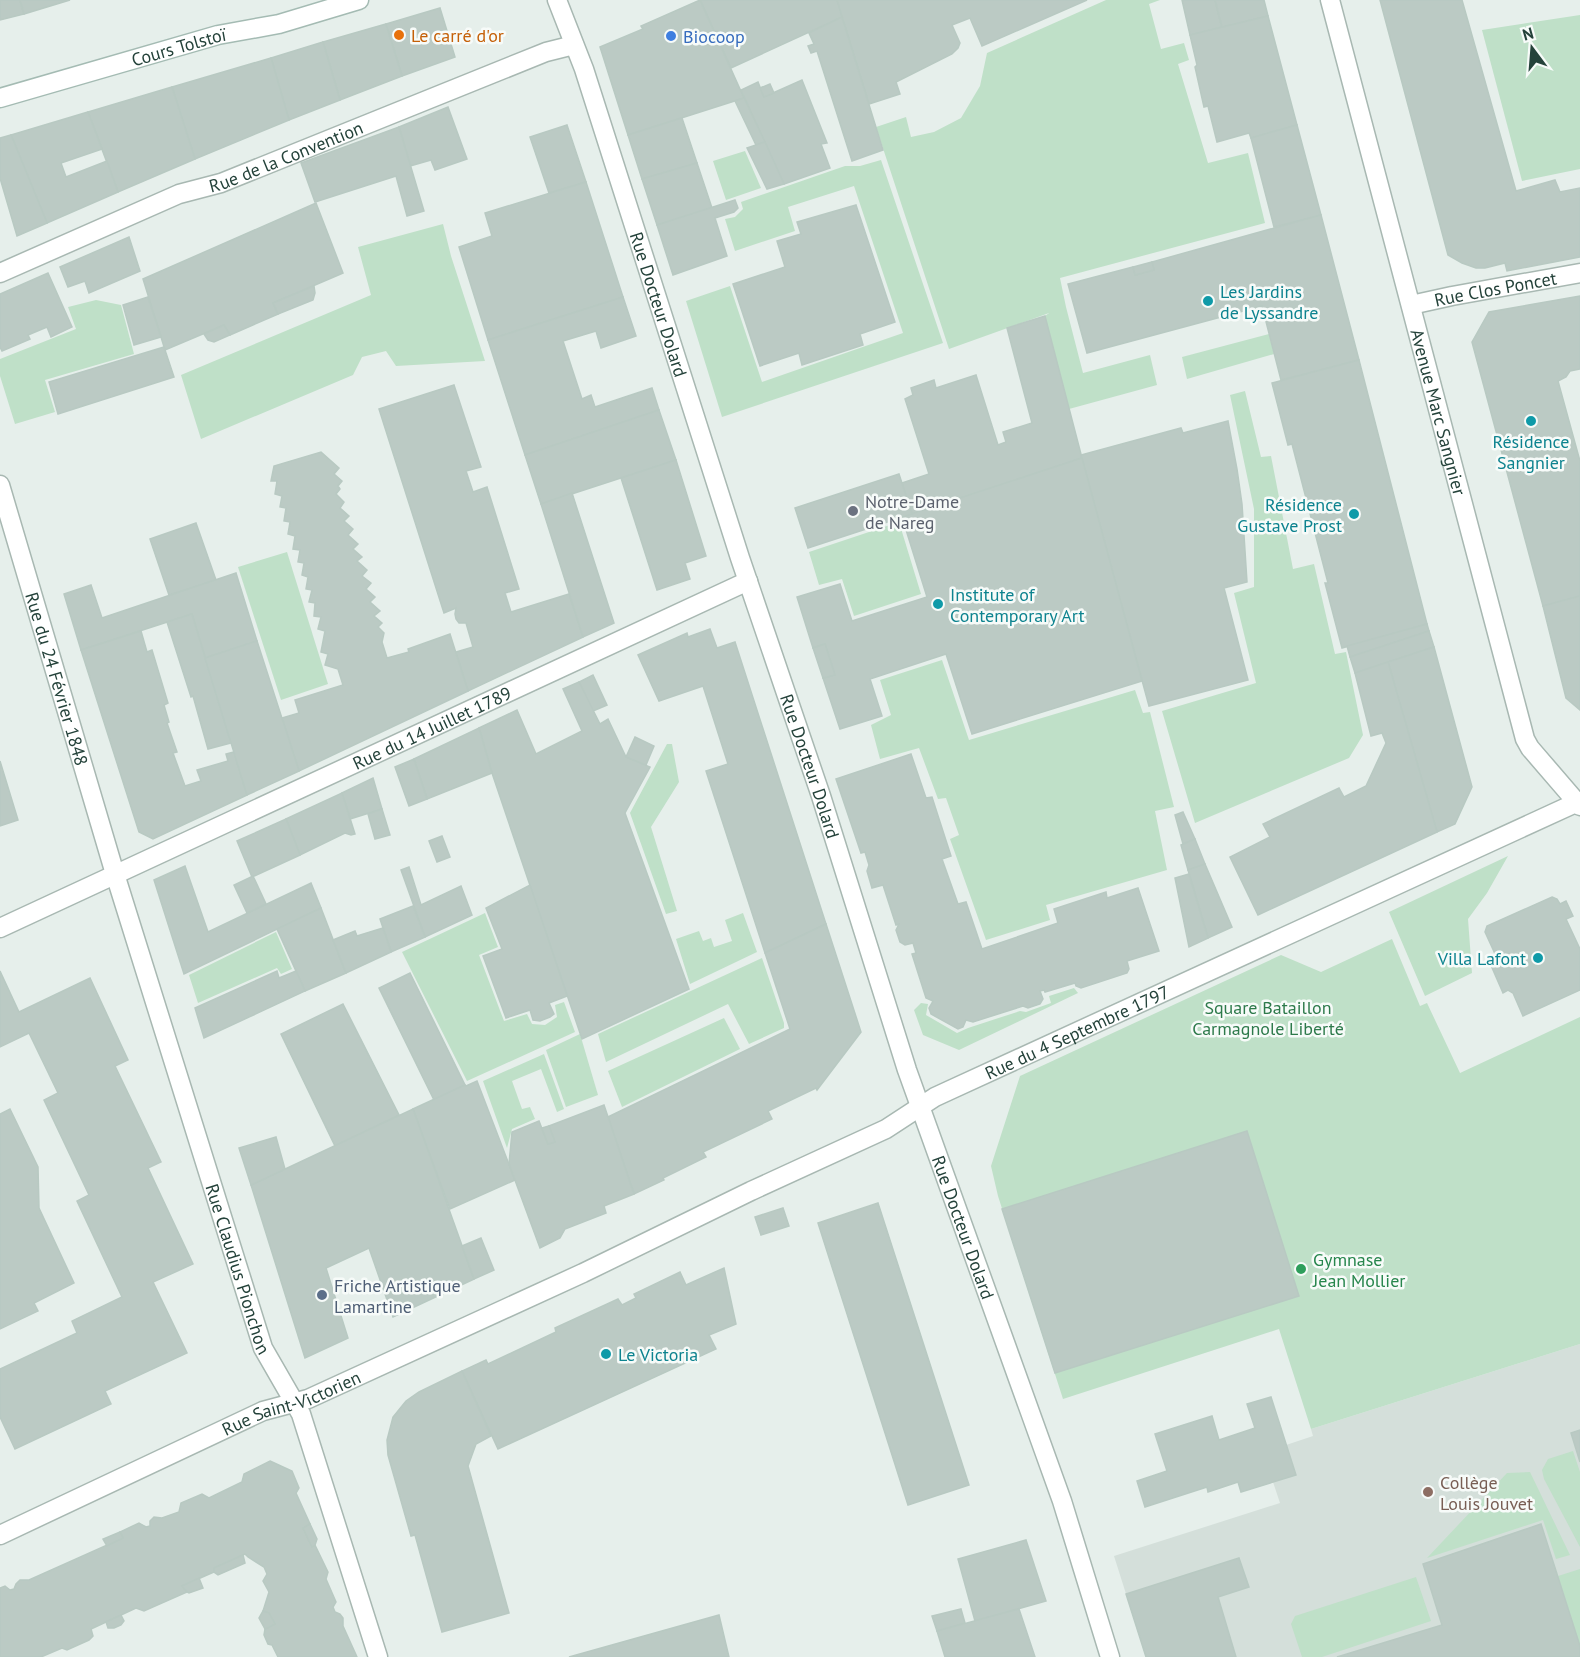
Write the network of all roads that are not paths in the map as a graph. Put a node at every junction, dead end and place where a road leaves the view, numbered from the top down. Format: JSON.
{"nodes":[{"id":1,"x":359,"y":0,"type":"edge"},
{"id":2,"x":557,"y":0,"type":"edge"},
{"id":3,"x":1330,"y":0,"type":"edge"},
{"id":4,"x":315,"y":6,"type":"edge"},
{"id":5,"x":574,"y":45,"type":"junction"},
{"id":6,"x":0,"y":98,"type":"edge"},
{"id":7,"x":0,"y":273,"type":"edge"},
{"id":8,"x":1580,"y":273,"type":"edge"},
{"id":9,"x":1411,"y":305,"type":"junction"},
{"id":10,"x":0,"y":485,"type":"edge"},
{"id":11,"x":748,"y":581,"type":"junction"},
{"id":12,"x":1579,"y":803,"type":"edge"},
{"id":13,"x":115,"y":874,"type":"junction"},
{"id":14,"x":0,"y":928,"type":"edge"},
{"id":15,"x":921,"y":1106,"type":"junction"},
{"id":16,"x":583,"y":1274,"type":"joint"},
{"id":17,"x":295,"y":1403,"type":"junction"},
{"id":18,"x":0,"y":1535,"type":"edge"},
{"id":19,"x":378,"y":1657,"type":"edge"},
{"id":20,"x":1110,"y":1657,"type":"edge"}],
"edges":[{"from":1,"to":4,"type":"street","name":"Cours Tolstoï"},
{"from":2,"to":5,"type":"street","name":"Rue Docteur Dolard"},
{"from":3,"to":9,"type":"street","name":"Avenue Marc Sangnier"},
{"from":4,"to":6,"type":"street","name":"Cours Tolstoï"},
{"from":5,"to":7,"type":"street","name":"Rue de la Convention"},
{"from":5,"to":11,"type":"street","name":"Rue Docteur Dolard"},
{"from":8,"to":9,"type":"street","name":"Rue Clos Poncet"},
{"from":9,"to":12,"type":"street","name":"Avenue Marc Sangnier"},
{"from":10,"to":13,"type":"street","name":"Rue du 24 Février 1848"},
{"from":11,"to":13,"type":"street","name":"Rue du 14 Juillet 1789"},
{"from":11,"to":15,"type":"street","name":"Rue Docteur Dolard"},
{"from":12,"to":15,"type":"street","name":"Rue du 4 Septembre 1797"},
{"from":13,"to":14,"type":"street","name":"Rue du 14 Juillet 1789"},
{"from":13,"to":17,"type":"street","name":"Rue Claudius Pionchon"},
{"from":15,"to":16,"type":"street","name":"Rue du 4 Septembre 1797"},
{"from":15,"to":20,"type":"street","name":"Rue Docteur Dolard"},
{"from":16,"to":17,"type":"street","name":"Rue Saint-Victorien"},
{"from":17,"to":18,"type":"street","name":"Rue Saint-Victorien"},
{"from":17,"to":19,"type":"street","name":"Rue Claudius Pionchon"}]}
